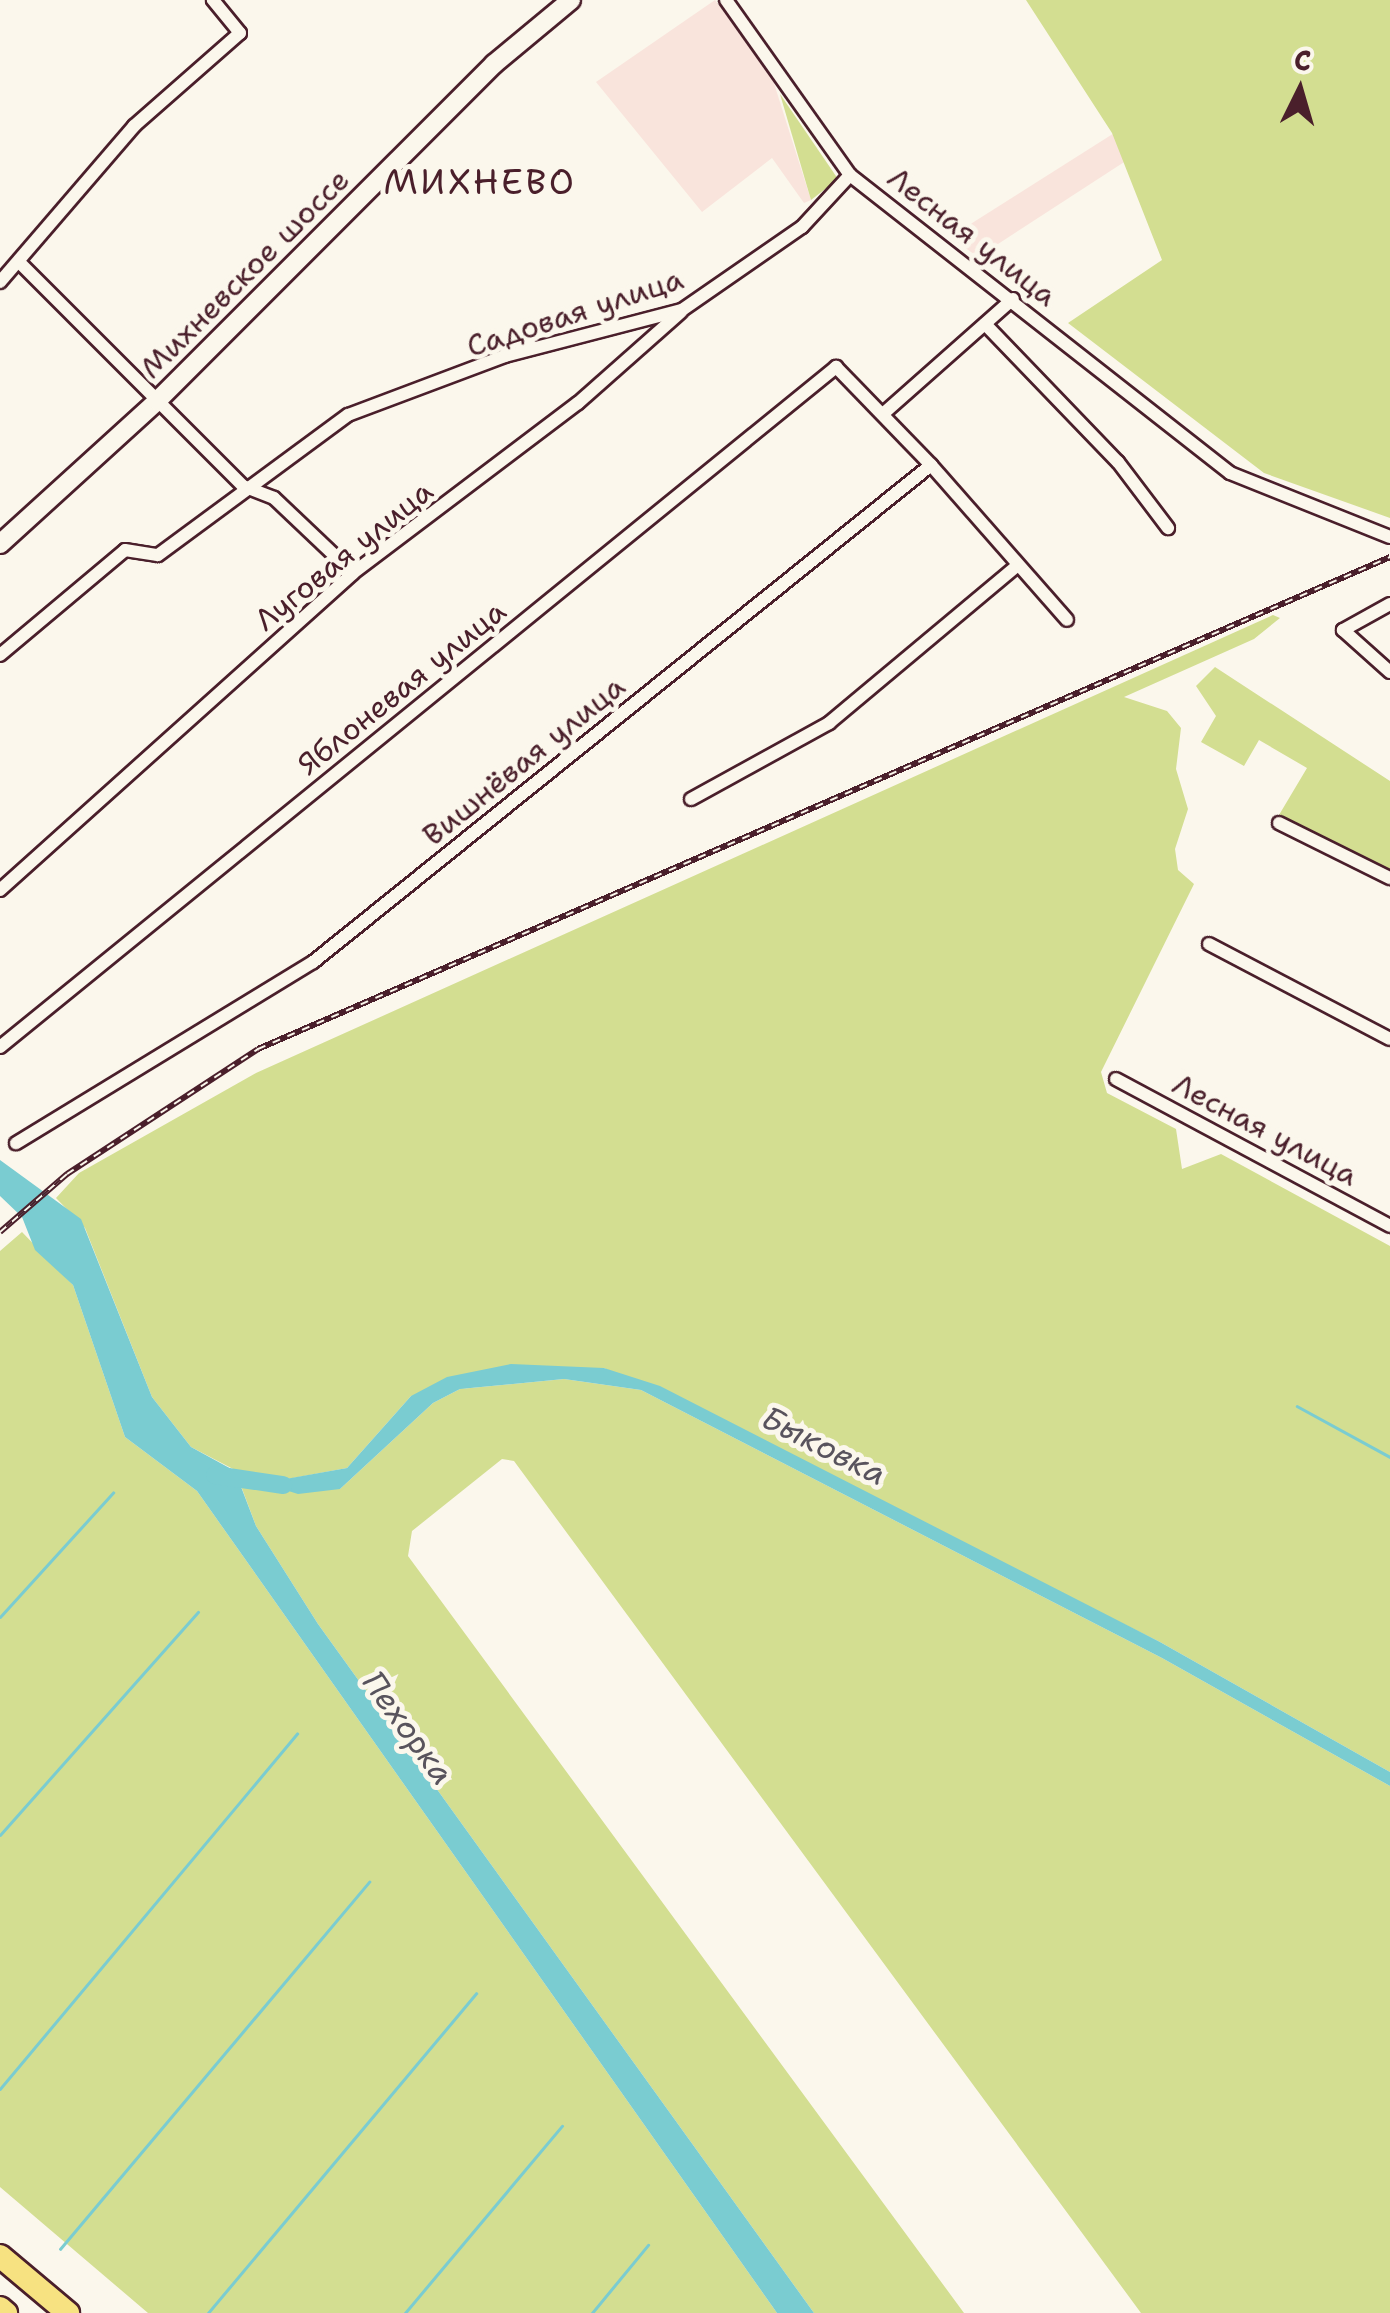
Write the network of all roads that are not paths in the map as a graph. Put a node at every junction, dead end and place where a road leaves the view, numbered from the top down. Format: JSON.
{"nodes":[{"id":1,"x":213,"y":0,"type":"edge"},
{"id":2,"x":571,"y":0,"type":"edge"},
{"id":3,"x":726,"y":0,"type":"edge"},
{"id":4,"x":850,"y":175,"type":"junction"},
{"id":5,"x":20,"y":263,"type":"junction"},
{"id":6,"x":0,"y":282,"type":"edge"},
{"id":7,"x":1012,"y":299,"type":"junction"},
{"id":8,"x":682,"y":310,"type":"junction"},
{"id":9,"x":985,"y":324,"type":"junction"},
{"id":10,"x":158,"y":401,"type":"junction"},
{"id":11,"x":884,"y":413,"type":"junction"},
{"id":12,"x":931,"y":465,"type":"junction"},
{"id":13,"x":242,"y":486,"type":"junction"},
{"id":14,"x":1168,"y":528,"type":"dead end"},
{"id":15,"x":1390,"y":537,"type":"edge"},
{"id":16,"x":0,"y":544,"type":"edge"},
{"id":17,"x":1017,"y":566,"type":"junction"},
{"id":18,"x":353,"y":573,"type":"junction"},
{"id":19,"x":1390,"y":604,"type":"edge"},
{"id":20,"x":1068,"y":620,"type":"dead end"},
{"id":21,"x":3,"y":656,"type":"edge"},
{"id":22,"x":1390,"y":672,"type":"edge"},
{"id":23,"x":691,"y":799,"type":"dead end"},
{"id":24,"x":1279,"y":824,"type":"dead end"},
{"id":25,"x":1390,"y":878,"type":"edge"},
{"id":26,"x":0,"y":890,"type":"edge"},
{"id":27,"x":1209,"y":944,"type":"dead end"},
{"id":28,"x":1390,"y":1039,"type":"edge"},
{"id":29,"x":0,"y":1047,"type":"edge"},
{"id":30,"x":1116,"y":1080,"type":"dead end"},
{"id":31,"x":16,"y":1144,"type":"dead end"},
{"id":32,"x":1390,"y":1226,"type":"edge"},
{"id":33,"x":0,"y":2256,"type":"edge"},
{"id":34,"x":0,"y":2308,"type":"edge"},
{"id":35,"x":6,"y":2313,"type":"edge"},
{"id":36,"x":68,"y":2313,"type":"edge"}],
"edges":[{"from":1,"to":5,"type":"street"},
{"from":2,"to":10,"type":"street","name":"Михневское шоссе"},
{"from":3,"to":4,"type":"street","name":"Лесная улица"},
{"from":4,"to":7,"type":"street","name":"Лесная улица"},
{"from":4,"to":8,"type":"street","name":"Садовая улица"},
{"from":5,"to":6,"type":"street"},
{"from":5,"to":10,"type":"street"},
{"from":7,"to":9,"type":"street"},
{"from":7,"to":15,"type":"street","name":"Лесная улица"},
{"from":8,"to":13,"type":"street","name":"Садовая улица"},
{"from":8,"to":18,"type":"street","name":"Луговая улица"},
{"from":9,"to":11,"type":"street"},
{"from":9,"to":14,"type":"street"},
{"from":10,"to":13,"type":"street"},
{"from":10,"to":16,"type":"street","name":"Михневское шоссе"},
{"from":11,"to":12,"type":"street"},
{"from":11,"to":29,"type":"street","name":"Яблоневая улица"},
{"from":12,"to":17,"type":"street"},
{"from":12,"to":31,"type":"street","name":"Вишнёвая улица"},
{"from":13,"to":18,"type":"street"},
{"from":13,"to":21,"type":"street","name":"Садовая улица"},
{"from":17,"to":20,"type":"street"},
{"from":17,"to":23,"type":"street"},
{"from":18,"to":26,"type":"street","name":"Луговая улица"},
{"from":19,"to":22,"type":"street"},
{"from":24,"to":25,"type":"street"},
{"from":27,"to":28,"type":"street"},
{"from":30,"to":32,"type":"street","name":"Лесная улица"},
{"from":33,"to":36,"type":"highway"},
{"from":34,"to":35,"type":"highway"}]}
